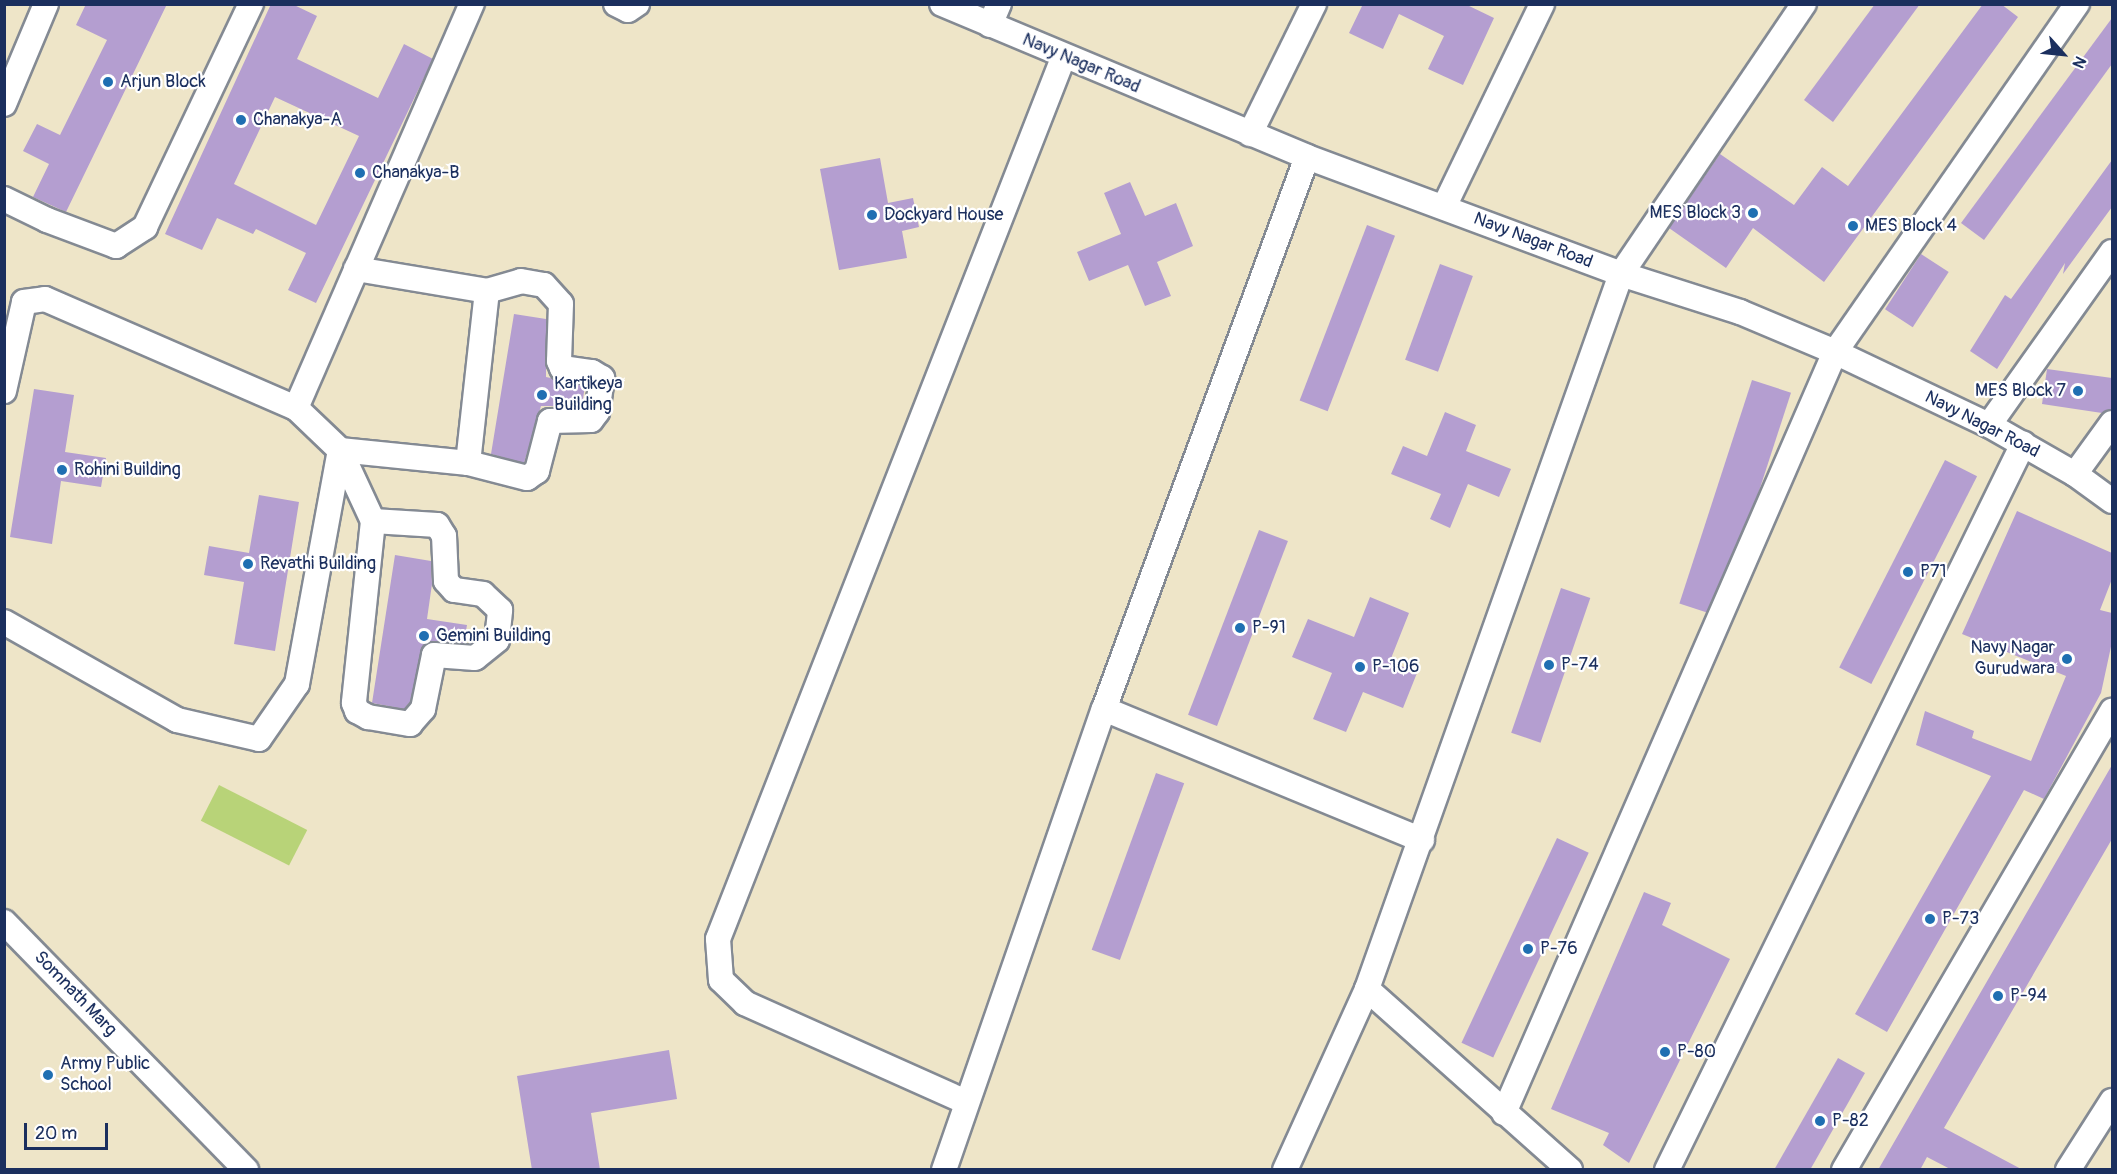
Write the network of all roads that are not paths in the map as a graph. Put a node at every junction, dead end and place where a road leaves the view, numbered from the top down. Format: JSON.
{"nodes":[{"id":1,"x":46,"y":4,"type":"edge"},
{"id":2,"x":251,"y":4,"type":"edge"},
{"id":3,"x":616,"y":4,"type":"edge"},
{"id":4,"x":637,"y":4,"type":"edge"},
{"id":5,"x":942,"y":4,"type":"edge"},
{"id":6,"x":1314,"y":4,"type":"edge"},
{"id":7,"x":1542,"y":4,"type":"edge"},
{"id":8,"x":1804,"y":4,"type":"edge"},
{"id":9,"x":2077,"y":4,"type":"edge"},
{"id":10,"x":472,"y":5,"type":"edge"},
{"id":11,"x":995,"y":15,"type":"edge"},
{"id":12,"x":1063,"y":58,"type":"junction"},
{"id":13,"x":4,"y":104,"type":"edge"},
{"id":14,"x":1250,"y":134,"type":"junction"},
{"id":15,"x":1307,"y":157,"type":"junction"},
{"id":16,"x":4,"y":199,"type":"edge"},
{"id":17,"x":1444,"y":207,"type":"junction"},
{"id":18,"x":2112,"y":252,"type":"edge"},
{"id":19,"x":356,"y":269,"type":"junction"},
{"id":20,"x":1621,"y":274,"type":"junction"},
{"id":21,"x":487,"y":291,"type":"junction"},
{"id":22,"x":1835,"y":352,"type":"junction"},
{"id":23,"x":4,"y":391,"type":"edge"},
{"id":24,"x":296,"y":408,"type":"junction"},
{"id":25,"x":2112,"y":423,"type":"edge"},
{"id":26,"x":1989,"y":425,"type":"junction"},
{"id":27,"x":2023,"y":444,"type":"junction"},
{"id":28,"x":340,"y":450,"type":"junction"},
{"id":29,"x":468,"y":463,"type":"junction"},
{"id":30,"x":2075,"y":474,"type":"junction"},
{"id":31,"x":2112,"y":501,"type":"edge"},
{"id":32,"x":373,"y":521,"type":"junction"},
{"id":33,"x":4,"y":622,"type":"edge"},
{"id":34,"x":1104,"y":709,"type":"junction"},
{"id":35,"x":2112,"y":711,"type":"edge"},
{"id":36,"x":1422,"y":840,"type":"junction"},
{"id":37,"x":4,"y":922,"type":"edge"},
{"id":38,"x":1367,"y":989,"type":"junction"},
{"id":39,"x":2112,"y":1101,"type":"edge"},
{"id":40,"x":966,"y":1102,"type":"junction"},
{"id":41,"x":1503,"y":1113,"type":"junction"},
{"id":42,"x":246,"y":1170,"type":"edge"},
{"id":43,"x":944,"y":1170,"type":"edge"},
{"id":44,"x":1285,"y":1170,"type":"edge"},
{"id":45,"x":1570,"y":1170,"type":"edge"},
{"id":46,"x":1667,"y":1170,"type":"edge"},
{"id":47,"x":1844,"y":1170,"type":"edge"},
{"id":48,"x":2068,"y":1170,"type":"edge"}],
"edges":[{"from":1,"to":13,"type":"street"},
{"from":2,"to":16,"type":"street"},
{"from":3,"to":4,"type":"street"},
{"from":5,"to":11,"type":"street","name":"Navy Nagar Road"},
{"from":6,"to":14,"type":"street"},
{"from":7,"to":17,"type":"street"},
{"from":8,"to":20,"type":"street"},
{"from":9,"to":22,"type":"street"},
{"from":10,"to":19,"type":"street"},
{"from":11,"to":12,"type":"street","name":"Navy Nagar Road"},
{"from":12,"to":14,"type":"street","name":"Navy Nagar Road"},
{"from":12,"to":40,"type":"street"},
{"from":14,"to":15,"type":"street","name":"Navy Nagar Road"},
{"from":15,"to":17,"type":"street","name":"Navy Nagar Road"},
{"from":15,"to":34,"type":"street"},
{"from":17,"to":20,"type":"street","name":"Navy Nagar Road"},
{"from":18,"to":26,"type":"street"},
{"from":19,"to":21,"type":"street"},
{"from":19,"to":24,"type":"street"},
{"from":20,"to":22,"type":"street","name":"Navy Nagar Road"},
{"from":20,"to":36,"type":"street"},
{"from":21,"to":29,"type":"street"},
{"from":21,"to":29,"type":"street"},
{"from":22,"to":26,"type":"street","name":"Navy Nagar Road"},
{"from":22,"to":41,"type":"street"},
{"from":23,"to":24,"type":"street"},
{"from":24,"to":28,"type":"street"},
{"from":25,"to":30,"type":"street"},
{"from":26,"to":27,"type":"street","name":"Navy Nagar Road"},
{"from":27,"to":30,"type":"street","name":"Navy Nagar Road"},
{"from":27,"to":46,"type":"street"},
{"from":28,"to":29,"type":"street"},
{"from":28,"to":32,"type":"street"},
{"from":28,"to":33,"type":"street"},
{"from":30,"to":31,"type":"street","name":"Navy Nagar Road"},
{"from":32,"to":32,"type":"street"},
{"from":34,"to":36,"type":"street"},
{"from":34,"to":40,"type":"street"},
{"from":35,"to":47,"type":"street"},
{"from":36,"to":38,"type":"street"},
{"from":37,"to":42,"type":"street","name":"Somnath Marg"},
{"from":38,"to":41,"type":"street"},
{"from":38,"to":44,"type":"street"},
{"from":39,"to":48,"type":"street"},
{"from":40,"to":43,"type":"street"},
{"from":41,"to":45,"type":"street"}]}
